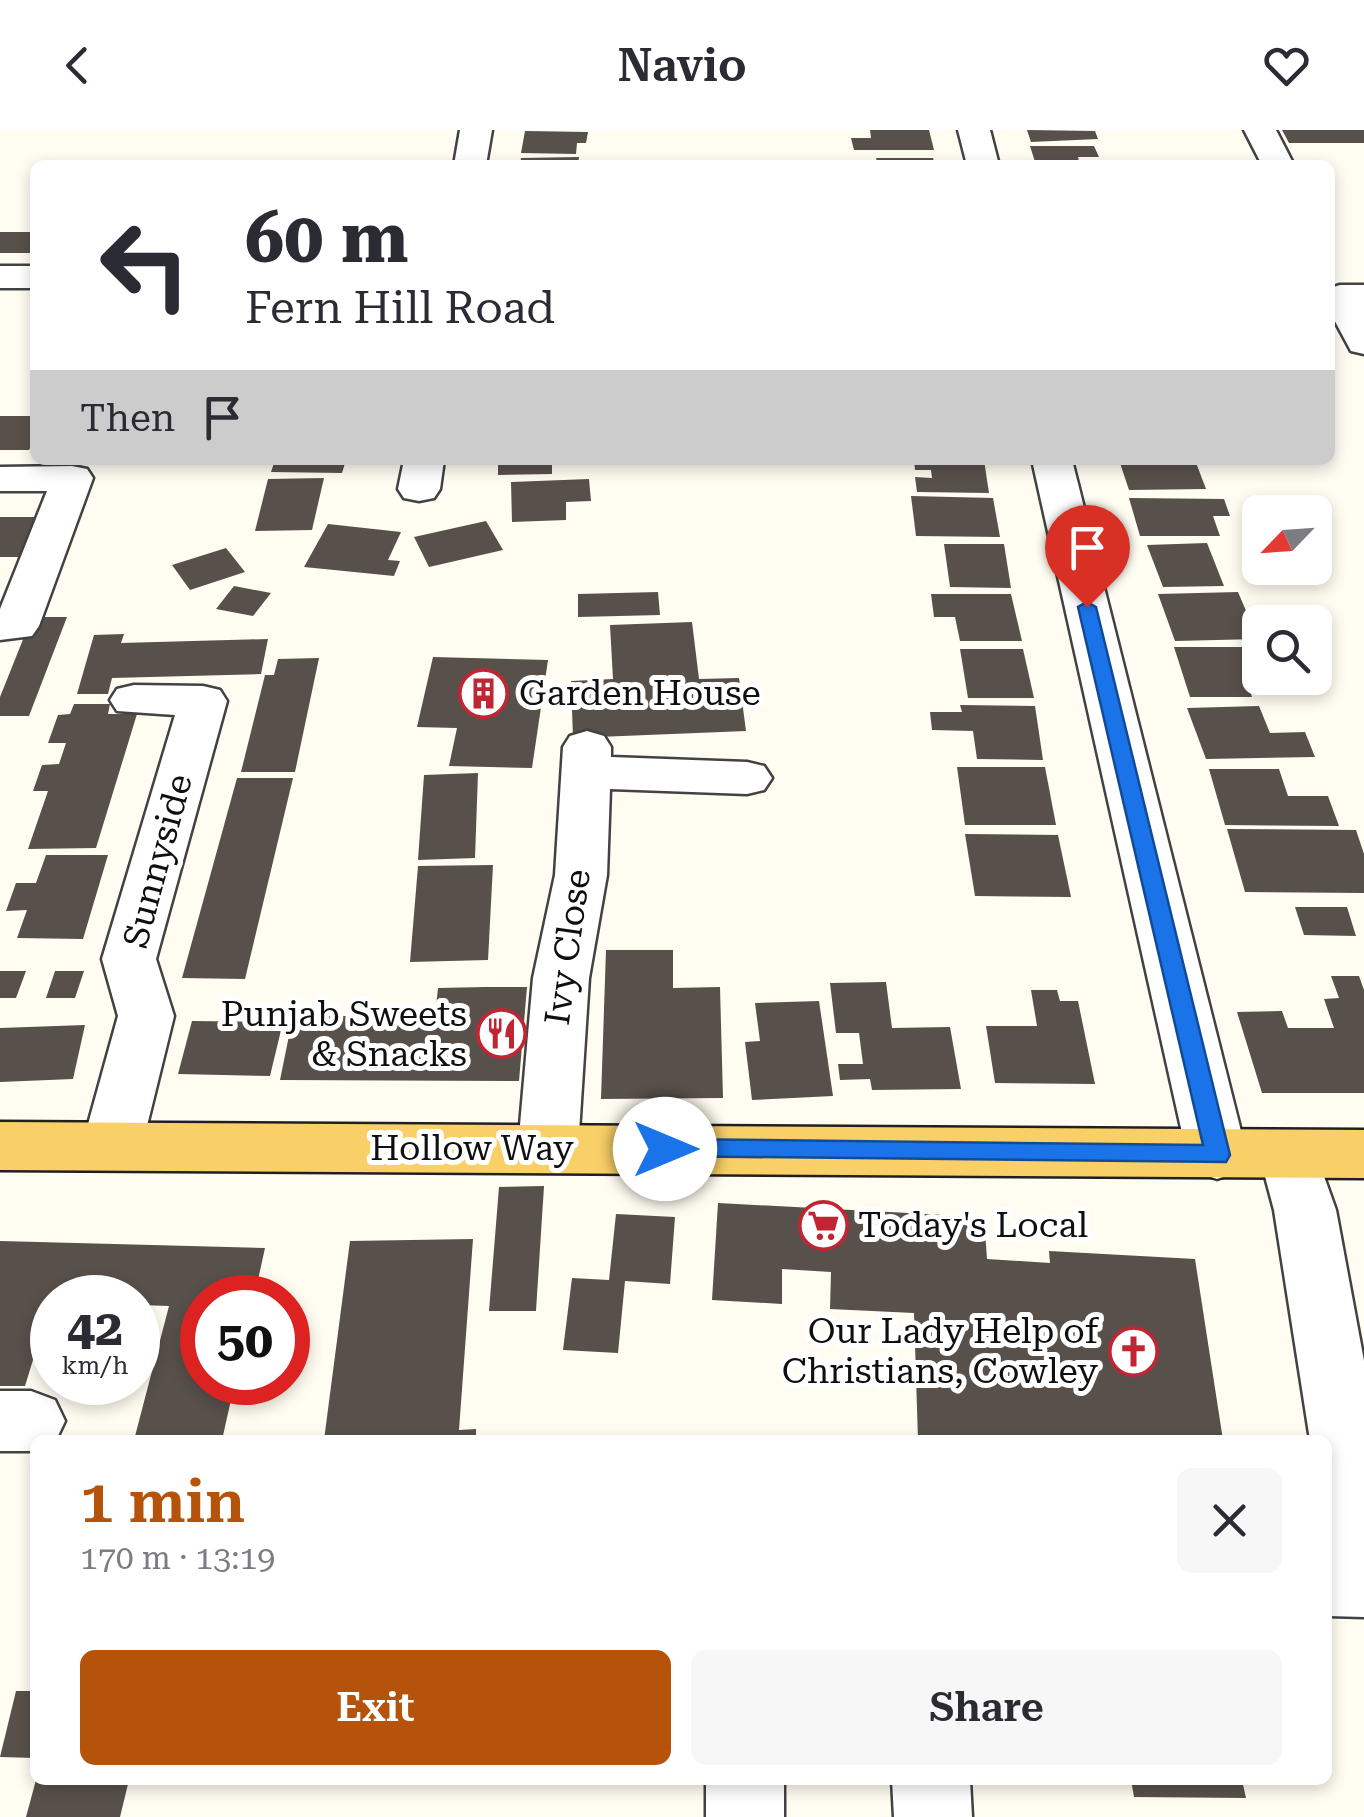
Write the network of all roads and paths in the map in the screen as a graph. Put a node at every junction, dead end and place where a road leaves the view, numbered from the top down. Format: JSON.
{"nodes":[{"id":1,"x":476,"y":130,"type":"edge"},
{"id":2,"x":974,"y":130,"type":"edge"},
{"id":3,"x":1260,"y":130,"type":"edge"},
{"id":4,"x":471,"y":160,"type":"edge"},
{"id":5,"x":983,"y":160,"type":"edge"},
{"id":6,"x":1275,"y":160,"type":"edge"},
{"id":7,"x":0,"y":277,"type":"edge"},
{"id":8,"x":30,"y":278,"type":"edge"},
{"id":9,"x":1364,"y":296,"type":"edge"},
{"id":10,"x":1364,"y":343,"type":"edge"},
{"id":11,"x":1053,"y":465,"type":"edge"},
{"id":12,"x":0,"y":479,"type":"edge"},
{"id":13,"x":0,"y":626,"type":"edge"},
{"id":14,"x":134,"y":700,"type":"dead end"},
{"id":15,"x":747,"y":778,"type":"dead end"},
{"id":16,"x":0,"y":1146,"type":"edge"},
{"id":17,"x":112,"y":1146,"type":"junction"},
{"id":18,"x":548,"y":1148,"type":"junction"},
{"id":19,"x":1290,"y":1154,"type":"junction"},
{"id":20,"x":1364,"y":1154,"type":"edge"},
{"id":21,"x":1218,"y":1155,"type":"junction"},
{"id":22,"x":1364,"y":1552,"type":"edge"},
{"id":23,"x":1332,"y":1582,"type":"edge"},
{"id":24,"x":1364,"y":1582,"type":"edge"},
{"id":25,"x":746,"y":1785,"type":"edge"},
{"id":26,"x":931,"y":1785,"type":"edge"},
{"id":27,"x":745,"y":1816,"type":"edge"},
{"id":28,"x":933,"y":1816,"type":"edge"}],
"edges":[{"from":1,"to":4,"type":"street"},
{"from":2,"to":5,"type":"street"},
{"from":3,"to":6,"type":"street"},
{"from":7,"to":8,"type":"street"},
{"from":9,"to":10,"type":"street"},
{"from":11,"to":21,"type":"street"},
{"from":12,"to":13,"type":"street"},
{"from":14,"to":17,"type":"street","name":"Sunnyside"},
{"from":15,"to":18,"type":"street","name":"Ivy Close"},
{"from":16,"to":17,"type":"main road","name":"Hollow Way"},
{"from":17,"to":18,"type":"main road","name":"Hollow Way"},
{"from":18,"to":21,"type":"main road","name":"Hollow Way"},
{"from":19,"to":20,"type":"main road","name":"Hollow Way"},
{"from":19,"to":21,"type":"main road","name":"Hollow Way"},
{"from":19,"to":22,"type":"street"},
{"from":23,"to":24,"type":"street"},
{"from":25,"to":27,"type":"street"},
{"from":26,"to":28,"type":"street"}]}
